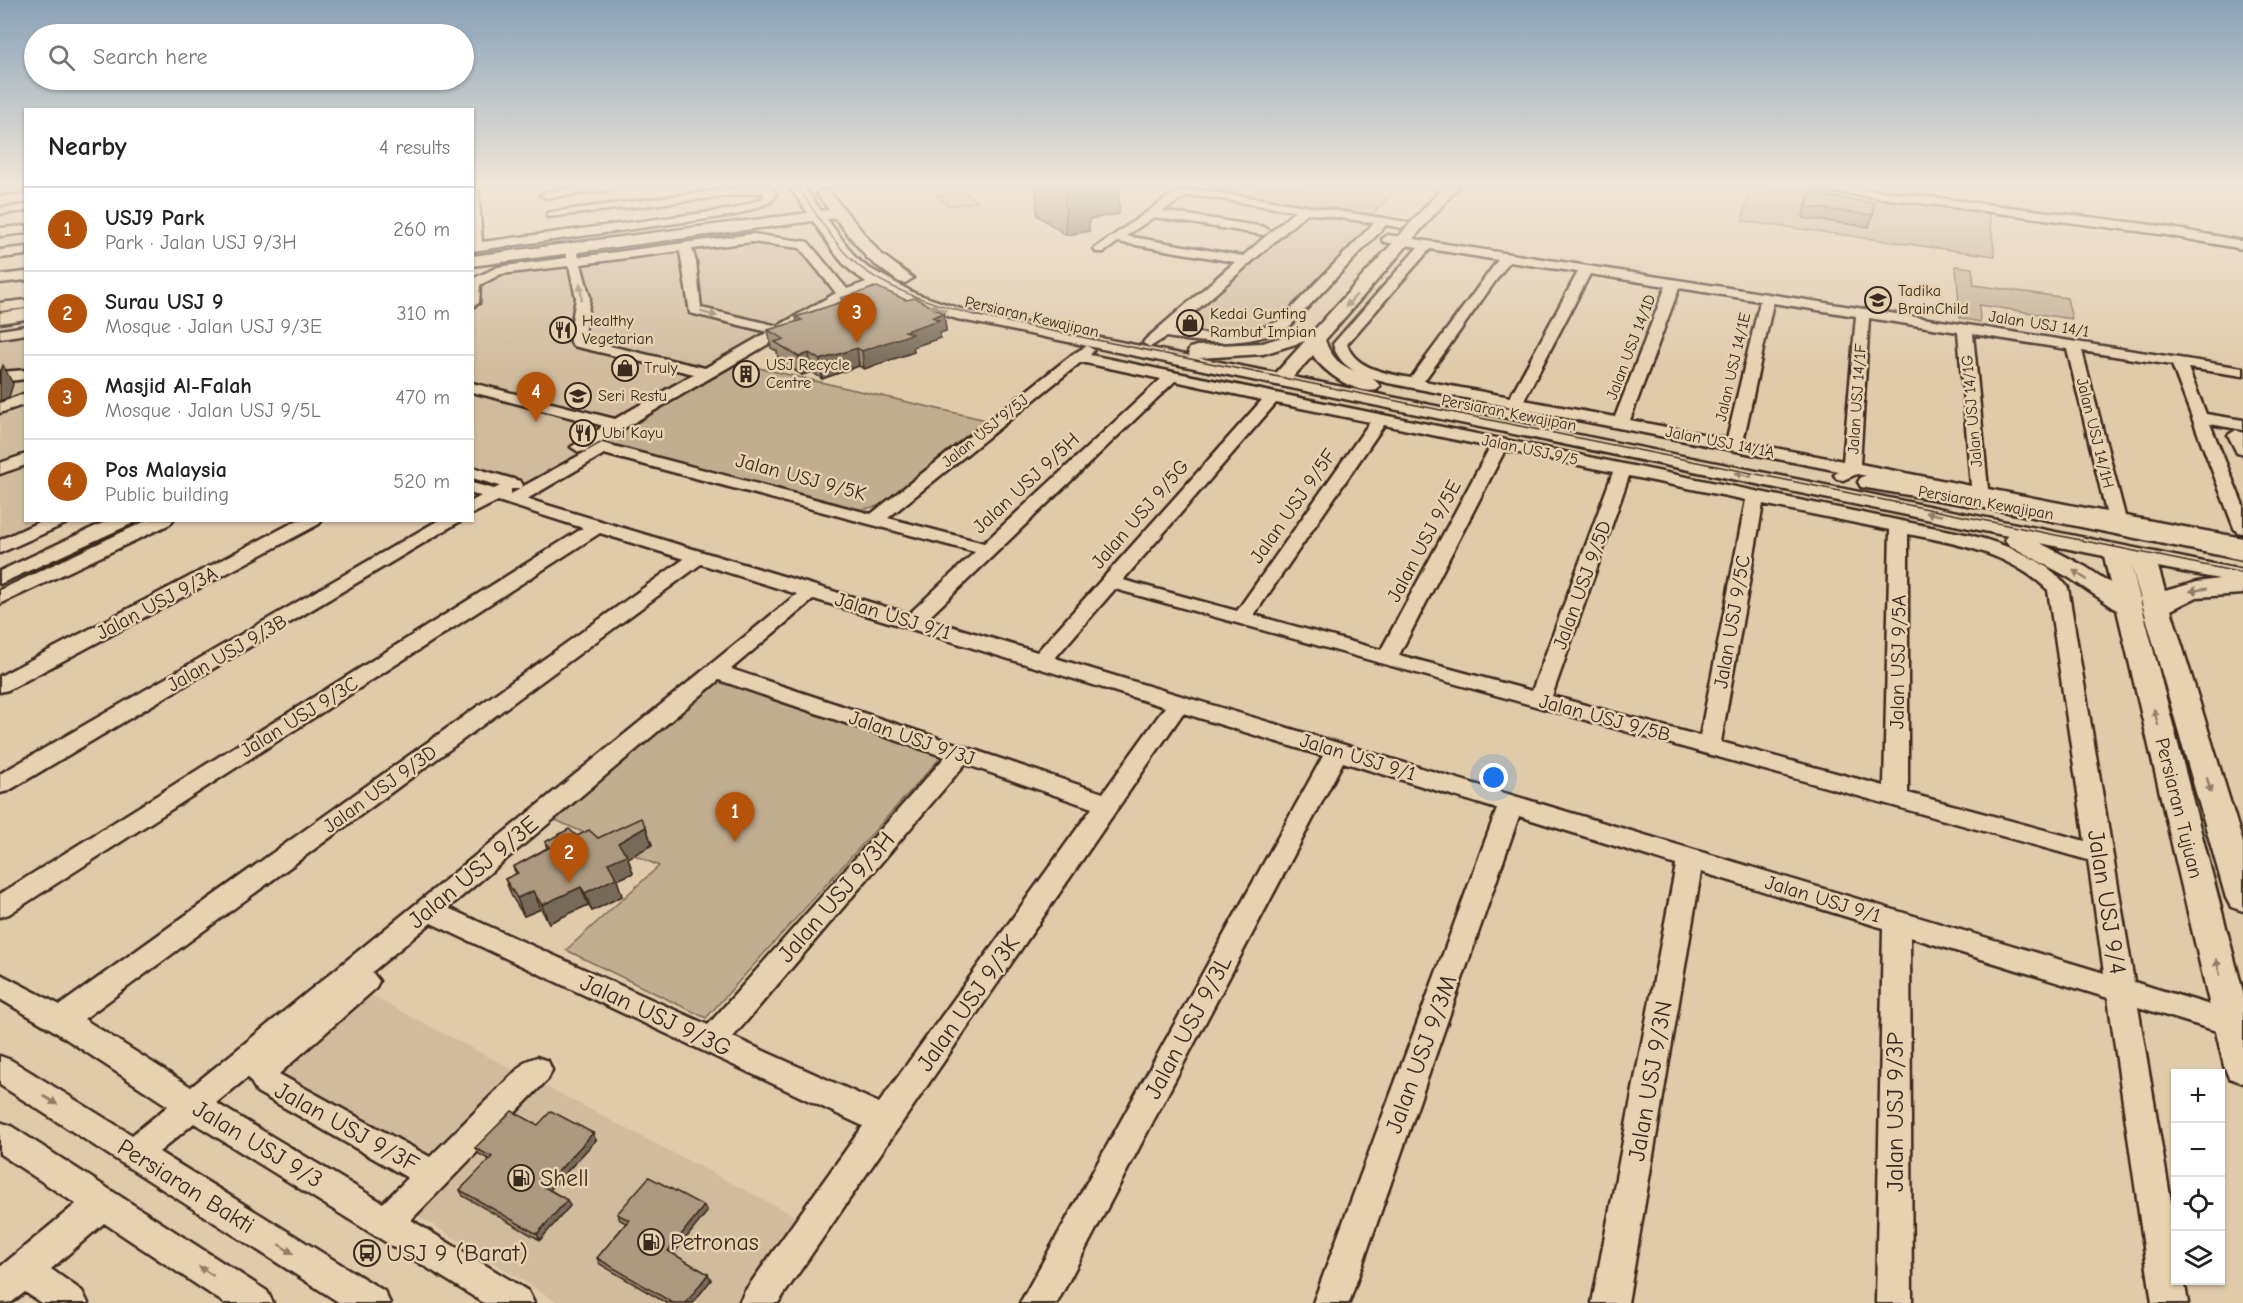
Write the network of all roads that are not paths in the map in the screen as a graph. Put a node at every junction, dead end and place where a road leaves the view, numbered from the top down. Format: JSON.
{"nodes":[{"id":1,"x":685,"y":246,"type":"edge"},
{"id":2,"x":570,"y":247,"type":"edge"},
{"id":3,"x":573,"y":247,"type":"edge"},
{"id":4,"x":620,"y":247,"type":"edge"},
{"id":5,"x":672,"y":247,"type":"edge"},
{"id":6,"x":803,"y":247,"type":"edge"},
{"id":7,"x":841,"y":247,"type":"edge"},
{"id":8,"x":867,"y":247,"type":"edge"},
{"id":9,"x":1103,"y":247,"type":"edge"},
{"id":10,"x":1167,"y":247,"type":"edge"},
{"id":11,"x":1260,"y":247,"type":"edge"},
{"id":12,"x":1358,"y":247,"type":"edge"},
{"id":13,"x":1388,"y":247,"type":"edge"},
{"id":14,"x":1425,"y":247,"type":"edge"},
{"id":15,"x":1439,"y":247,"type":"edge"},
{"id":16,"x":564,"y":248,"type":"junction"},
{"id":17,"x":1100,"y":249,"type":"dead end"},
{"id":18,"x":24,"y":251,"type":"edge"},
{"id":19,"x":592,"y":252,"type":"junction"},
{"id":20,"x":474,"y":253,"type":"edge"},
{"id":21,"x":474,"y":253,"type":"edge"},
{"id":22,"x":0,"y":254,"type":"edge"},
{"id":23,"x":507,"y":256,"type":"junction"},
{"id":24,"x":1506,"y":257,"type":"junction"},
{"id":25,"x":1245,"y":260,"type":"junction"},
{"id":26,"x":474,"y":267,"type":"edge"},
{"id":27,"x":1586,"y":270,"type":"junction"},
{"id":28,"x":24,"y":276,"type":"edge"},
{"id":29,"x":0,"y":279,"type":"edge"},
{"id":30,"x":880,"y":281,"type":"junction"},
{"id":31,"x":474,"y":283,"type":"edge"},
{"id":32,"x":1674,"y":283,"type":"junction"},
{"id":33,"x":844,"y":294,"type":"junction"},
{"id":34,"x":1767,"y":298,"type":"junction"},
{"id":35,"x":24,"y":304,"type":"edge"},
{"id":36,"x":0,"y":307,"type":"edge"},
{"id":37,"x":1863,"y":313,"type":"junction"},
{"id":38,"x":24,"y":314,"type":"edge"},
{"id":39,"x":0,"y":318,"type":"edge"},
{"id":40,"x":24,"y":320,"type":"edge"},
{"id":41,"x":0,"y":323,"type":"edge"},
{"id":42,"x":1965,"y":329,"type":"junction"},
{"id":43,"x":24,"y":330,"type":"edge"},
{"id":44,"x":780,"y":331,"type":"junction"},
{"id":45,"x":0,"y":334,"type":"edge"},
{"id":46,"x":1156,"y":337,"type":"junction"},
{"id":47,"x":1308,"y":338,"type":"junction"},
{"id":48,"x":1095,"y":343,"type":"junction"},
{"id":49,"x":2073,"y":346,"type":"junction"},
{"id":50,"x":1116,"y":347,"type":"junction"},
{"id":51,"x":1197,"y":352,"type":"junction"},
{"id":52,"x":1078,"y":357,"type":"junction"},
{"id":53,"x":2178,"y":362,"type":"junction"},
{"id":54,"x":2243,"y":372,"type":"edge"},
{"id":55,"x":24,"y":374,"type":"edge"},
{"id":56,"x":707,"y":374,"type":"junction"},
{"id":57,"x":0,"y":377,"type":"edge"},
{"id":58,"x":1172,"y":377,"type":"junction"},
{"id":59,"x":1275,"y":378,"type":"junction"},
{"id":60,"x":1415,"y":383,"type":"junction"},
{"id":61,"x":1370,"y":386,"type":"junction"},
{"id":62,"x":474,"y":388,"type":"edge"},
{"id":63,"x":24,"y":399,"type":"edge"},
{"id":64,"x":1515,"y":402,"type":"junction"},
{"id":65,"x":0,"y":408,"type":"edge"},
{"id":66,"x":1380,"y":419,"type":"junction"},
{"id":67,"x":1467,"y":419,"type":"junction"},
{"id":68,"x":1621,"y":423,"type":"junction"},
{"id":69,"x":2202,"y":424,"type":"junction"},
{"id":70,"x":618,"y":425,"type":"junction"},
{"id":71,"x":2241,"y":436,"type":"edge"},
{"id":72,"x":1500,"y":444,"type":"junction"},
{"id":73,"x":1734,"y":445,"type":"junction"},
{"id":74,"x":24,"y":460,"type":"edge"},
{"id":75,"x":1623,"y":469,"type":"junction"},
{"id":76,"x":0,"y":470,"type":"edge"},
{"id":77,"x":1844,"y":472,"type":"junction"},
{"id":78,"x":474,"y":473,"type":"edge"},
{"id":79,"x":474,"y":488,"type":"edge"},
{"id":80,"x":1980,"y":493,"type":"junction"},
{"id":81,"x":508,"y":494,"type":"junction"},
{"id":82,"x":1938,"y":494,"type":"junction"},
{"id":83,"x":1755,"y":497,"type":"junction"},
{"id":84,"x":474,"y":508,"type":"edge"},
{"id":85,"x":874,"y":520,"type":"junction"},
{"id":86,"x":2117,"y":520,"type":"junction"},
{"id":87,"x":55,"y":522,"type":"edge"},
{"id":88,"x":90,"y":522,"type":"edge"},
{"id":89,"x":120,"y":522,"type":"edge"},
{"id":90,"x":160,"y":522,"type":"edge"},
{"id":91,"x":309,"y":522,"type":"edge"},
{"id":92,"x":450,"y":522,"type":"edge"},
{"id":93,"x":599,"y":526,"type":"junction"},
{"id":94,"x":1899,"y":526,"type":"junction"},
{"id":95,"x":2243,"y":528,"type":"edge"},
{"id":96,"x":1977,"y":533,"type":"junction"},
{"id":97,"x":2243,"y":544,"type":"edge"},
{"id":98,"x":0,"y":547,"type":"edge"},
{"id":99,"x":988,"y":550,"type":"junction"},
{"id":100,"x":2126,"y":551,"type":"junction"},
{"id":101,"x":2243,"y":555,"type":"edge"},
{"id":102,"x":699,"y":557,"type":"junction"},
{"id":103,"x":0,"y":564,"type":"edge"},
{"id":104,"x":2243,"y":577,"type":"edge"},
{"id":105,"x":0,"y":578,"type":"edge"},
{"id":106,"x":1110,"y":582,"type":"junction"},
{"id":107,"x":2243,"y":586,"type":"edge"},
{"id":108,"x":812,"y":591,"type":"junction"},
{"id":109,"x":0,"y":598,"type":"edge"},
{"id":110,"x":2143,"y":607,"type":"junction"},
{"id":111,"x":1242,"y":618,"type":"junction"},
{"id":112,"x":912,"y":622,"type":"junction"},
{"id":113,"x":1387,"y":658,"type":"junction"},
{"id":114,"x":1041,"y":661,"type":"junction"},
{"id":115,"x":715,"y":671,"type":"junction"},
{"id":116,"x":0,"y":685,"type":"edge"},
{"id":117,"x":1540,"y":700,"type":"junction"},
{"id":118,"x":1179,"y":703,"type":"junction"},
{"id":119,"x":1709,"y":747,"type":"junction"},
{"id":120,"x":1337,"y":751,"type":"junction"},
{"id":121,"x":960,"y":754,"type":"junction"},
{"id":122,"x":0,"y":785,"type":"edge"},
{"id":123,"x":1896,"y":798,"type":"junction"},
{"id":124,"x":1108,"y":804,"type":"junction"},
{"id":125,"x":1511,"y":804,"type":"junction"},
{"id":126,"x":2099,"y":854,"type":"junction"},
{"id":127,"x":1690,"y":859,"type":"junction"},
{"id":128,"x":2243,"y":898,"type":"edge"},
{"id":129,"x":0,"y":907,"type":"edge"},
{"id":130,"x":428,"y":910,"type":"junction"},
{"id":131,"x":1897,"y":922,"type":"junction"},
{"id":132,"x":365,"y":981,"type":"dead end"},
{"id":133,"x":0,"y":985,"type":"edge"},
{"id":134,"x":2121,"y":990,"type":"junction"},
{"id":135,"x":61,"y":1020,"type":"junction"},
{"id":136,"x":2238,"y":1025,"type":"edge"},
{"id":137,"x":712,"y":1041,"type":"junction"},
{"id":138,"x":2243,"y":1066,"type":"edge"},
{"id":139,"x":0,"y":1069,"type":"edge"},
{"id":140,"x":537,"y":1070,"type":"dead end"},
{"id":141,"x":192,"y":1105,"type":"junction"},
{"id":142,"x":885,"y":1120,"type":"junction"},
{"id":143,"x":0,"y":1136,"type":"edge"},
{"id":144,"x":134,"y":1153,"type":"junction"},
{"id":145,"x":432,"y":1175,"type":"junction"},
{"id":146,"x":103,"y":1203,"type":"junction"},
{"id":147,"x":387,"y":1222,"type":"junction"},
{"id":148,"x":12,"y":1280,"type":"edge"},
{"id":149,"x":70,"y":1303,"type":"edge"},
{"id":150,"x":255,"y":1303,"type":"edge"},
{"id":151,"x":372,"y":1303,"type":"edge"},
{"id":152,"x":516,"y":1303,"type":"edge"},
{"id":153,"x":757,"y":1303,"type":"edge"},
{"id":154,"x":1038,"y":1303,"type":"edge"},
{"id":155,"x":1331,"y":1303,"type":"edge"},
{"id":156,"x":1610,"y":1303,"type":"edge"},
{"id":157,"x":1894,"y":1303,"type":"edge"},
{"id":158,"x":2170,"y":1303,"type":"edge"}],
"edges":[{"from":1,"to":44,"type":"street","one_way":true},
{"from":2,"to":16,"type":"street"},
{"from":3,"to":16,"type":"main road"},
{"from":4,"to":19,"type":"main road"},
{"from":5,"to":19,"type":"street"},
{"from":6,"to":33,"type":"street"},
{"from":7,"to":30,"type":"main road","name":"Persiaran Kewajipan"},
{"from":8,"to":46,"type":"main road","name":"Persiaran Kewajipan"},
{"from":9,"to":17,"type":"street"},
{"from":10,"to":25,"type":"street"},
{"from":11,"to":25,"type":"street"},
{"from":12,"to":46,"type":"street"},
{"from":13,"to":47,"type":"main road"},
{"from":14,"to":60,"type":"street","name":"Jalan USJ 14/1A"},
{"from":15,"to":24,"type":"street","name":"Jalan USJ 14/1"},
{"from":16,"to":19,"type":"main road"},
{"from":16,"to":20,"type":"main road"},
{"from":16,"to":23,"type":"main road"},
{"from":16,"to":31,"type":"street"},
{"from":56,"to":16,"type":"street","one_way":true},
{"from":18,"to":22,"type":"street"},
{"from":21,"to":23,"type":"main road"},
{"from":23,"to":26,"type":"main road"},
{"from":24,"to":27,"type":"street","name":"Jalan USJ 14/1"},
{"from":24,"to":60,"type":"street"},
{"from":25,"to":46,"type":"street"},
{"from":27,"to":32,"type":"street","name":"Jalan USJ 14/1"},
{"from":27,"to":64,"type":"street"},
{"from":28,"to":29,"type":"street"},
{"from":30,"to":33,"type":"street"},
{"from":48,"to":30,"type":"main road","name":"Persiaran Kewajipan","one_way":true},
{"from":32,"to":34,"type":"street","name":"Jalan USJ 14/1"},
{"from":32,"to":68,"type":"street","name":"Jalan USJ 14/1D"},
{"from":33,"to":44,"type":"street"},
{"from":34,"to":37,"type":"street","name":"Jalan USJ 14/1"},
{"from":34,"to":73,"type":"street","name":"Jalan USJ 14/1E"},
{"from":35,"to":36,"type":"street"},
{"from":37,"to":42,"type":"street","name":"Jalan USJ 14/1"},
{"from":37,"to":77,"type":"street","name":"Jalan USJ 14/1F"},
{"from":38,"to":39,"type":"main road"},
{"from":40,"to":41,"type":"main road"},
{"from":42,"to":49,"type":"street","name":"Jalan USJ 14/1"},
{"from":42,"to":80,"type":"street","name":"Jalan USJ 14/1G"},
{"from":43,"to":45,"type":"street"},
{"from":44,"to":56,"type":"street"},
{"from":46,"to":51,"type":"main road","name":"Persiaran Kewajipan"},
{"from":47,"to":51,"type":"main road"},
{"from":47,"to":59,"type":"main road"},
{"from":47,"to":61,"type":"main road"},
{"from":48,"to":50,"type":"main road","name":"Persiaran Kewajipan"},
{"from":48,"to":52,"type":"street","name":"Jalan USJ 9/5J"},
{"from":49,"to":53,"type":"street","name":"Jalan USJ 14/1"},
{"from":49,"to":86,"type":"street","name":"Jalan USJ 14/1H"},
{"from":50,"to":59,"type":"main road","name":"Persiaran Kewajipan"},
{"from":50,"to":67,"type":"main road","name":"Persiaran Kewajipan"},
{"from":51,"to":59,"type":"main road","name":"Persiaran Kewajipan"},
{"from":52,"to":58,"type":"street","name":"Jalan USJ 9/5"},
{"from":52,"to":85,"type":"street","name":"Jalan USJ 9/5J"},
{"from":53,"to":54,"type":"street","name":"Jalan USJ 14/1"},
{"from":53,"to":69,"type":"street"},
{"from":55,"to":57,"type":"street"},
{"from":56,"to":70,"type":"street"},
{"from":58,"to":59,"type":"street","name":"Jalan USJ 9/5"},
{"from":58,"to":99,"type":"street","name":"Jalan USJ 9/5H"},
{"from":59,"to":61,"type":"main road","name":"Persiaran Kewajipan"},
{"from":59,"to":66,"type":"street","name":"Jalan USJ 9/5"},
{"from":59,"to":67,"type":"main road","name":"Persiaran Kewajipan"},
{"from":59,"to":106,"type":"street","name":"Jalan USJ 9/5G"},
{"from":60,"to":64,"type":"street","name":"Jalan USJ 14/1A"},
{"from":61,"to":77,"type":"main road","name":"Persiaran Kewajipan"},
{"from":62,"to":70,"type":"street"},
{"from":63,"to":65,"type":"street"},
{"from":64,"to":68,"type":"street","name":"Jalan USJ 14/1A"},
{"from":66,"to":72,"type":"street","name":"Jalan USJ 9/5"},
{"from":66,"to":111,"type":"street","name":"Jalan USJ 9/5F"},
{"from":96,"to":67,"type":"main road","name":"Persiaran Kewajipan","one_way":true},
{"from":68,"to":73,"type":"street","name":"Jalan USJ 14/1A"},
{"from":69,"to":71,"type":"street"},
{"from":69,"to":95,"type":"street"},
{"from":70,"to":81,"type":"street"},
{"from":72,"to":75,"type":"street","name":"Jalan USJ 9/5"},
{"from":72,"to":113,"type":"street","name":"Jalan USJ 9/5E"},
{"from":73,"to":77,"type":"street","name":"Jalan USJ 14/1A"},
{"from":74,"to":76,"type":"street"},
{"from":75,"to":83,"type":"street","name":"Jalan USJ 9/5"},
{"from":75,"to":117,"type":"street","name":"Jalan USJ 9/5D"},
{"from":77,"to":80,"type":"street","name":"Jalan USJ 14/1A"},
{"from":77,"to":82,"type":"main road","name":"Persiaran Kewajipan"},
{"from":78,"to":81,"type":"street"},
{"from":79,"to":81,"type":"street","name":"Jalan USJ 9/1"},
{"from":80,"to":86,"type":"street","name":"Jalan USJ 14/1A"},
{"from":81,"to":84,"type":"street"},
{"from":81,"to":85,"type":"street","name":"Jalan USJ 9/5K"},
{"from":81,"to":93,"type":"street","name":"Jalan USJ 9/1"},
{"from":82,"to":100,"type":"main road"},
{"from":82,"to":101,"type":"main road","name":"Persiaran Kewajipan"},
{"from":83,"to":94,"type":"street","name":"Jalan USJ 9/5"},
{"from":83,"to":119,"type":"street","name":"Jalan USJ 9/5C"},
{"from":85,"to":99,"type":"street","name":"Jalan USJ 9/5K"},
{"from":86,"to":97,"type":"street","name":"Jalan USJ 14/1A"},
{"from":87,"to":98,"type":"street"},
{"from":88,"to":103,"type":"street"},
{"from":89,"to":105,"type":"street"},
{"from":90,"to":109,"type":"street"},
{"from":91,"to":116,"type":"street","name":"Jalan USJ 9/3A"},
{"from":92,"to":122,"type":"street","name":"Jalan USJ 9/3B"},
{"from":93,"to":102,"type":"street","name":"Jalan USJ 9/1"},
{"from":93,"to":129,"type":"street","name":"Jalan USJ 9/3C"},
{"from":94,"to":96,"type":"street","name":"Jalan USJ 9/5"},
{"from":94,"to":123,"type":"street","name":"Jalan USJ 9/5A"},
{"from":96,"to":100,"type":"main road","name":"Persiaran Kewajipan"},
{"from":110,"to":96,"type":"main road","one_way":true},
{"from":96,"to":126,"type":"street","name":"Jalan USJ 9/4"},
{"from":99,"to":112,"type":"street","name":"Jalan USJ 9/5H"},
{"from":100,"to":101,"type":"main road"},
{"from":100,"to":104,"type":"main road","name":"Persiaran Kewajipan"},
{"from":100,"to":110,"type":"main road","name":"Persiaran Tujuan"},
{"from":102,"to":108,"type":"street","name":"Jalan USJ 9/1"},
{"from":102,"to":135,"type":"street","name":"Jalan USJ 9/3D"},
{"from":106,"to":111,"type":"street","name":"Jalan USJ 9/5B"},
{"from":106,"to":114,"type":"street","name":"Jalan USJ 9/5G"},
{"from":107,"to":110,"type":"main road","one_way":true},
{"from":108,"to":112,"type":"street","name":"Jalan USJ 9/1"},
{"from":108,"to":115,"type":"street","name":"Jalan USJ 9/3E"},
{"from":110,"to":128,"type":"main road","name":"Persiaran Tujuan","one_way":true},
{"from":136,"to":110,"type":"main road","name":"Persiaran Tujuan","one_way":true},
{"from":111,"to":113,"type":"street","name":"Jalan USJ 9/5B"},
{"from":112,"to":114,"type":"street","name":"Jalan USJ 9/1"},
{"from":113,"to":117,"type":"street","name":"Jalan USJ 9/5B"},
{"from":114,"to":118,"type":"street","name":"Jalan USJ 9/1"},
{"from":115,"to":121,"type":"street","name":"Jalan USJ 9/3J"},
{"from":115,"to":130,"type":"street","name":"Jalan USJ 9/3E"},
{"from":117,"to":119,"type":"street","name":"Jalan USJ 9/5B"},
{"from":118,"to":120,"type":"street","name":"Jalan USJ 9/1"},
{"from":118,"to":124,"type":"street","name":"Jalan USJ 9/3K"},
{"from":119,"to":123,"type":"street","name":"Jalan USJ 9/5B"},
{"from":120,"to":125,"type":"street","name":"Jalan USJ 9/1"},
{"from":120,"to":154,"type":"street","name":"Jalan USJ 9/3L"},
{"from":121,"to":124,"type":"street","name":"Jalan USJ 9/3J"},
{"from":121,"to":137,"type":"street","name":"Jalan USJ 9/3H"},
{"from":123,"to":126,"type":"street","name":"Jalan USJ 9/5B"},
{"from":124,"to":142,"type":"street","name":"Jalan USJ 9/3K"},
{"from":125,"to":127,"type":"street","name":"Jalan USJ 9/1"},
{"from":125,"to":155,"type":"street","name":"Jalan USJ 9/3M"},
{"from":126,"to":134,"type":"street","name":"Jalan USJ 9/4"},
{"from":127,"to":131,"type":"street","name":"Jalan USJ 9/1"},
{"from":127,"to":156,"type":"street","name":"Jalan USJ 9/3N"},
{"from":130,"to":137,"type":"street","name":"Jalan USJ 9/3G"},
{"from":130,"to":141,"type":"street","name":"Jalan USJ 9/3E"},
{"from":131,"to":134,"type":"street","name":"Jalan USJ 9/1"},
{"from":131,"to":157,"type":"street","name":"Jalan USJ 9/3P"},
{"from":132,"to":145,"type":"street","name":"Jalan USJ 9/3F"},
{"from":133,"to":135,"type":"street","name":"Jalan USJ 9/3"},
{"from":134,"to":136,"type":"street","name":"Jalan USJ 9/1"},
{"from":134,"to":158,"type":"street","name":"Jalan USJ 9/4"},
{"from":135,"to":141,"type":"street","name":"Jalan USJ 9/3"},
{"from":136,"to":138,"type":"main road","name":"Persiaran Tujuan"},
{"from":137,"to":142,"type":"street","name":"Jalan USJ 9/3G"},
{"from":139,"to":144,"type":"street","name":"Persiaran Bakti","one_way":true},
{"from":140,"to":145,"type":"street"},
{"from":141,"to":144,"type":"street","name":"Jalan USJ 9/3E"},
{"from":141,"to":147,"type":"street","name":"Jalan USJ 9/3"},
{"from":142,"to":153,"type":"street","name":"Jalan USJ 9/3K"},
{"from":143,"to":146,"type":"street"},
{"from":144,"to":151,"type":"street","name":"Persiaran Bakti","one_way":true},
{"from":145,"to":147,"type":"street"},
{"from":146,"to":148,"type":"street"},
{"from":150,"to":146,"type":"street","one_way":true},
{"from":147,"to":152,"type":"street","name":"Jalan USJ 9/3"},
{"from":148,"to":149,"type":"street"}]}
